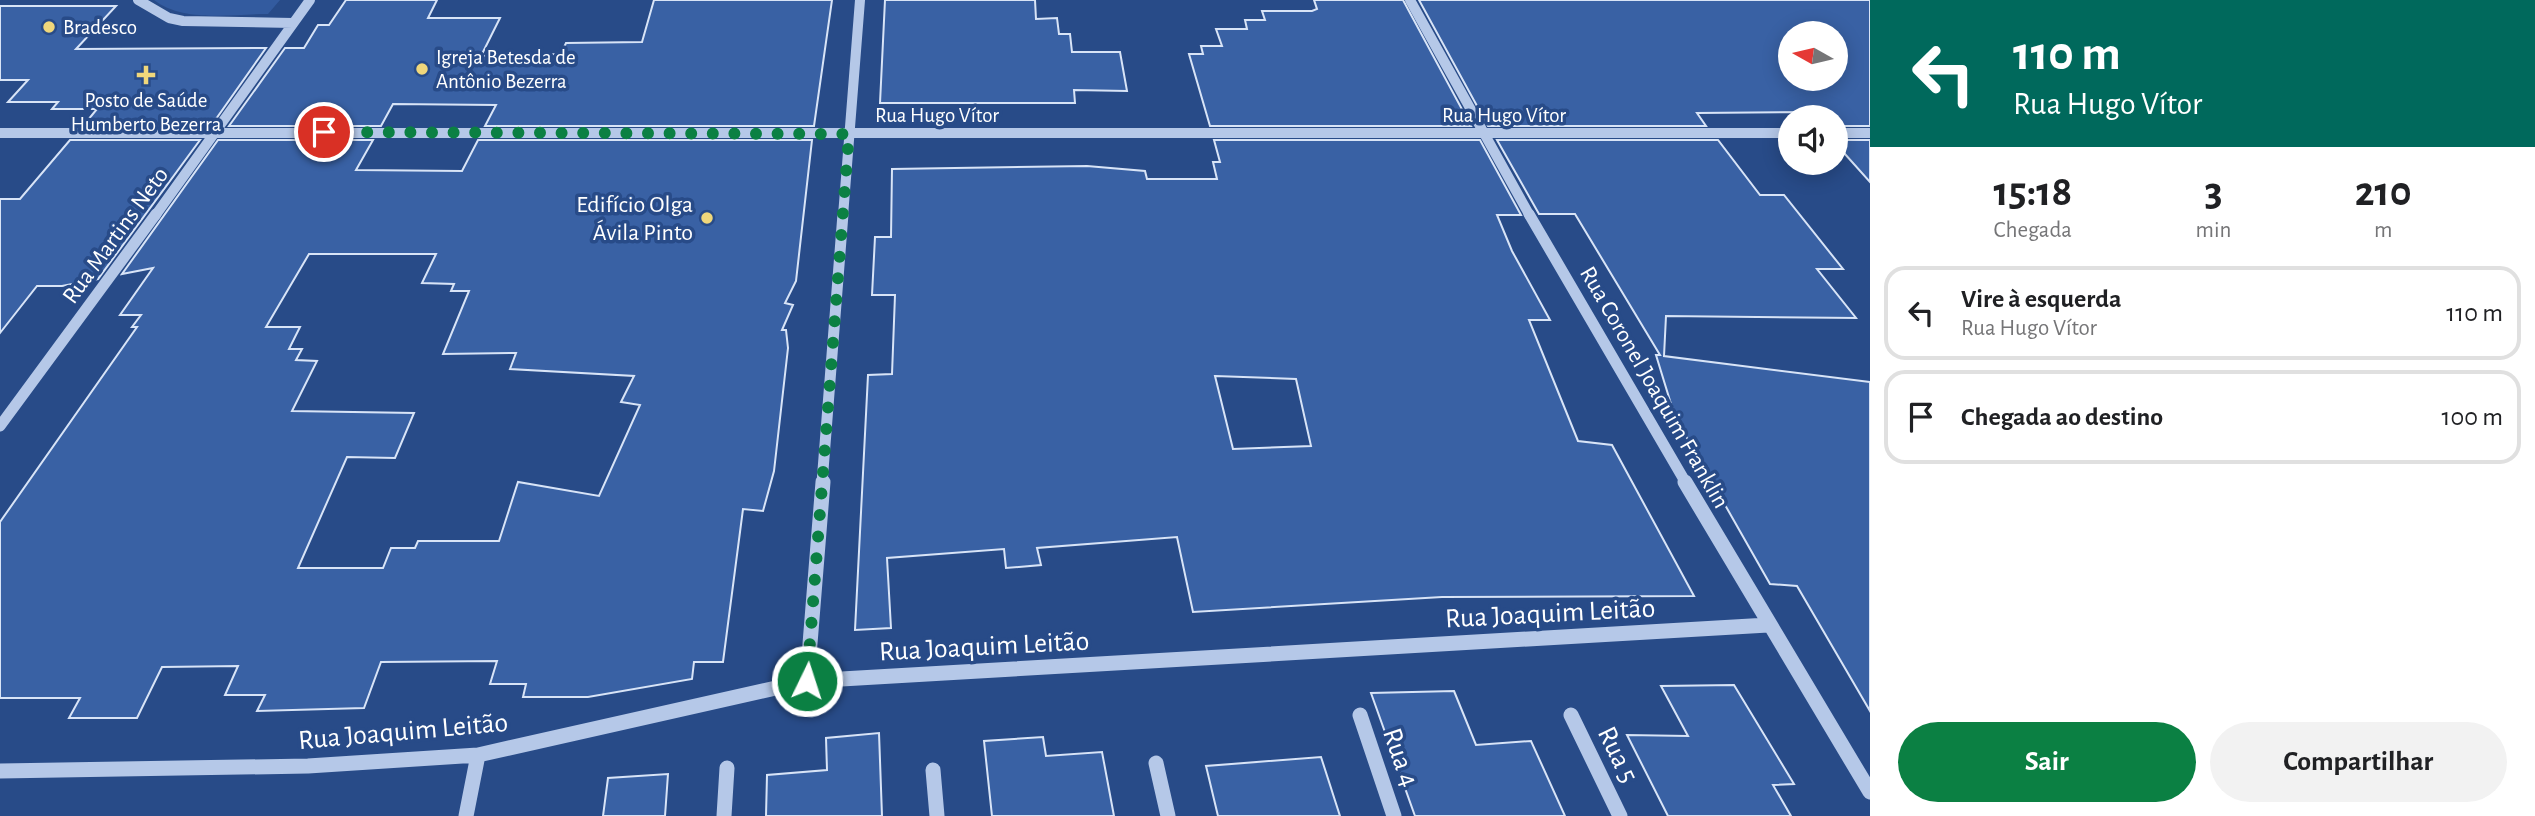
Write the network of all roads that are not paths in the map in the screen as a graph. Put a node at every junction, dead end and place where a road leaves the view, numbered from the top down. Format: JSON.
{"nodes":[{"id":1,"x":138,"y":0,"type":"edge"},
{"id":2,"x":310,"y":0,"type":"edge"},
{"id":3,"x":860,"y":0,"type":"edge"},
{"id":4,"x":1410,"y":0,"type":"edge"},
{"id":5,"x":293,"y":23,"type":"junction"},
{"id":6,"x":217,"y":132,"type":"junction"},
{"id":7,"x":0,"y":133,"type":"edge"},
{"id":8,"x":1848,"y":133,"type":"edge"},
{"id":9,"x":1870,"y":133,"type":"edge"},
{"id":10,"x":849,"y":134,"type":"junction"},
{"id":11,"x":1778,"y":134,"type":"edge"},
{"id":12,"x":1487,"y":135,"type":"junction"},
{"id":13,"x":0,"y":426,"type":"edge"},
{"id":14,"x":1768,"y":625,"type":"junction"},
{"id":15,"x":807,"y":681,"type":"junction"},
{"id":16,"x":1360,"y":715,"type":"dead end"},
{"id":17,"x":1571,"y":715,"type":"dead end"},
{"id":18,"x":478,"y":755,"type":"junction"},
{"id":19,"x":1156,"y":763,"type":"dead end"},
{"id":20,"x":727,"y":768,"type":"dead end"},
{"id":21,"x":933,"y":770,"type":"dead end"},
{"id":22,"x":0,"y":771,"type":"edge"},
{"id":23,"x":1866,"y":777,"type":"edge"},
{"id":24,"x":1870,"y":792,"type":"edge"},
{"id":25,"x":466,"y":816,"type":"edge"},
{"id":26,"x":724,"y":816,"type":"edge"},
{"id":27,"x":937,"y":816,"type":"edge"},
{"id":28,"x":1168,"y":816,"type":"edge"},
{"id":29,"x":1394,"y":816,"type":"edge"},
{"id":30,"x":1620,"y":816,"type":"edge"}],
"edges":[{"from":1,"to":5,"type":"street"},
{"from":2,"to":5,"type":"street","name":"Rua Martins Neto"},
{"from":3,"to":10,"type":"street"},
{"from":4,"to":12,"type":"street","name":"Rua Coronel Joaquim Franklin"},
{"from":5,"to":6,"type":"street","name":"Rua Martins Neto"},
{"from":6,"to":7,"type":"street","name":"Rua Hugo Vítor"},
{"from":6,"to":10,"type":"street","name":"Rua Hugo Vítor"},
{"from":6,"to":13,"type":"street","name":"Rua Martins Neto"},
{"from":8,"to":9,"type":"street"},
{"from":10,"to":12,"type":"street","name":"Rua Hugo Vítor"},
{"from":10,"to":15,"type":"street"},
{"from":11,"to":12,"type":"street","name":"Rua Hugo Vítor"},
{"from":12,"to":14,"type":"street","name":"Rua Coronel Joaquim Franklin"},
{"from":14,"to":15,"type":"street","name":"Rua Joaquim Leitão"},
{"from":14,"to":23,"type":"street","name":"Rua Coronel Joaquim Franklin"},
{"from":15,"to":18,"type":"street","name":"Rua Joaquim Leitão"},
{"from":16,"to":29,"type":"street","name":"Rua 4"},
{"from":17,"to":30,"type":"street","name":"Rua 5"},
{"from":18,"to":22,"type":"street","name":"Rua Joaquim Leitão"},
{"from":18,"to":25,"type":"street"},
{"from":19,"to":28,"type":"street"},
{"from":20,"to":26,"type":"street"},
{"from":21,"to":27,"type":"street"},
{"from":23,"to":24,"type":"street","name":"Rua Coronel Joaquim Franklin"}]}
